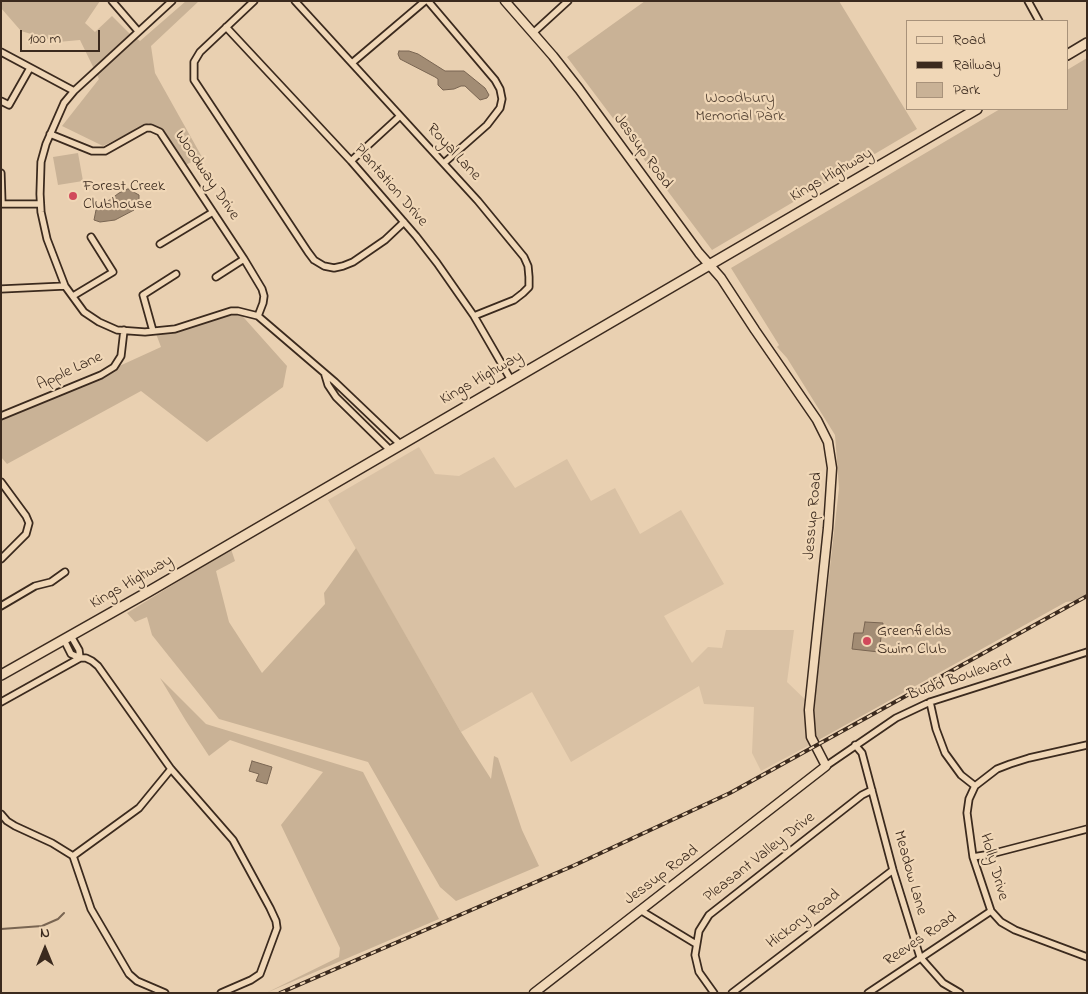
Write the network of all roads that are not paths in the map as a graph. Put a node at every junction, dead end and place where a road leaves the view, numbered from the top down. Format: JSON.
{"nodes":[{"id":1,"x":112,"y":1,"type":"edge"},
{"id":2,"x":172,"y":1,"type":"edge"},
{"id":3,"x":254,"y":1,"type":"edge"},
{"id":4,"x":295,"y":1,"type":"edge"},
{"id":5,"x":426,"y":1,"type":"edge"},
{"id":6,"x":505,"y":1,"type":"edge"},
{"id":7,"x":568,"y":1,"type":"edge"},
{"id":8,"x":1028,"y":1,"type":"edge"},
{"id":9,"x":1038,"y":20,"type":"edge"},
{"id":10,"x":226,"y":27,"type":"junction"},
{"id":11,"x":138,"y":31,"type":"junction"},
{"id":12,"x":533,"y":33,"type":"junction"},
{"id":13,"x":1087,"y":43,"type":"edge"},
{"id":14,"x":1,"y":52,"type":"edge"},
{"id":15,"x":1068,"y":54,"type":"edge"},
{"id":16,"x":352,"y":63,"type":"junction"},
{"id":17,"x":30,"y":68,"type":"junction"},
{"id":18,"x":74,"y":91,"type":"junction"},
{"id":19,"x":1,"y":100,"type":"edge"},
{"id":20,"x":975,"y":110,"type":"edge"},
{"id":21,"x":400,"y":116,"type":"junction"},
{"id":22,"x":50,"y":134,"type":"junction"},
{"id":23,"x":351,"y":161,"type":"junction"},
{"id":24,"x":444,"y":163,"type":"junction"},
{"id":25,"x":1,"y":173,"type":"edge"},
{"id":26,"x":2,"y":204,"type":"edge"},
{"id":27,"x":40,"y":204,"type":"junction"},
{"id":28,"x":213,"y":212,"type":"junction"},
{"id":29,"x":404,"y":222,"type":"junction"},
{"id":30,"x":91,"y":237,"type":"dead end"},
{"id":31,"x":160,"y":244,"type":"dead end"},
{"id":32,"x":244,"y":259,"type":"junction"},
{"id":33,"x":710,"y":264,"type":"junction"},
{"id":34,"x":176,"y":274,"type":"dead end"},
{"id":35,"x":216,"y":277,"type":"dead end"},
{"id":36,"x":65,"y":286,"type":"junction"},
{"id":37,"x":1,"y":289,"type":"edge"},
{"id":38,"x":73,"y":296,"type":"junction"},
{"id":39,"x":258,"y":316,"type":"junction"},
{"id":40,"x":474,"y":316,"type":"junction"},
{"id":41,"x":124,"y":330,"type":"junction"},
{"id":42,"x":153,"y":331,"type":"junction"},
{"id":43,"x":325,"y":375,"type":"junction"},
{"id":44,"x":511,"y":380,"type":"junction"},
{"id":45,"x":1,"y":416,"type":"edge"},
{"id":46,"x":400,"y":444,"type":"junction"},
{"id":47,"x":390,"y":450,"type":"junction"},
{"id":48,"x":1,"y":482,"type":"edge"},
{"id":49,"x":1,"y":560,"type":"edge"},
{"id":50,"x":65,"y":572,"type":"dead end"},
{"id":51,"x":1,"y":606,"type":"edge"},
{"id":52,"x":67,"y":638,"type":"junction"},
{"id":53,"x":1087,"y":652,"type":"edge"},
{"id":54,"x":80,"y":658,"type":"junction"},
{"id":55,"x":1,"y":675,"type":"edge"},
{"id":56,"x":1,"y":702,"type":"edge"},
{"id":57,"x":930,"y":702,"type":"junction"},
{"id":58,"x":855,"y":745,"type":"junction"},
{"id":59,"x":1087,"y":745,"type":"edge"},
{"id":60,"x":826,"y":766,"type":"junction"},
{"id":61,"x":171,"y":769,"type":"junction"},
{"id":62,"x":975,"y":786,"type":"junction"},
{"id":63,"x":872,"y":790,"type":"junction"},
{"id":64,"x":1,"y":814,"type":"edge"},
{"id":65,"x":1087,"y":829,"type":"edge"},
{"id":66,"x":73,"y":856,"type":"junction"},
{"id":67,"x":973,"y":857,"type":"junction"},
{"id":68,"x":892,"y":870,"type":"junction"},
{"id":69,"x":640,"y":910,"type":"junction"},
{"id":70,"x":991,"y":911,"type":"junction"},
{"id":71,"x":696,"y":944,"type":"junction"},
{"id":72,"x":920,"y":957,"type":"junction"},
{"id":73,"x":1087,"y":957,"type":"edge"},
{"id":74,"x":165,"y":993,"type":"edge"},
{"id":75,"x":221,"y":993,"type":"edge"},
{"id":76,"x":534,"y":993,"type":"edge"},
{"id":77,"x":714,"y":993,"type":"edge"},
{"id":78,"x":732,"y":993,"type":"edge"},
{"id":79,"x":868,"y":993,"type":"edge"},
{"id":80,"x":960,"y":993,"type":"edge"}],
"edges":[{"from":1,"to":11,"type":"street"},
{"from":2,"to":11,"type":"street"},
{"from":3,"to":10,"type":"street"},
{"from":4,"to":16,"type":"street","name":"Royal Lane"},
{"from":5,"to":16,"type":"street"},
{"from":5,"to":24,"type":"street"},
{"from":6,"to":12,"type":"street","name":"Jessup Road"},
{"from":7,"to":12,"type":"street"},
{"from":8,"to":9,"type":"street"},
{"from":10,"to":23,"type":"street","name":"Plantation Drive"},
{"from":10,"to":29,"type":"street"},
{"from":11,"to":18,"type":"street"},
{"from":12,"to":33,"type":"street","name":"Jessup Road"},
{"from":13,"to":15,"type":"main road"},
{"from":14,"to":17,"type":"street"},
{"from":16,"to":21,"type":"street","name":"Royal Lane"},
{"from":17,"to":18,"type":"street"},
{"from":17,"to":19,"type":"street"},
{"from":18,"to":22,"type":"street"},
{"from":20,"to":33,"type":"main road","name":"Kings Highway"},
{"from":21,"to":23,"type":"street"},
{"from":21,"to":24,"type":"street","name":"Royal Lane"},
{"from":22,"to":27,"type":"street"},
{"from":22,"to":28,"type":"street","name":"Woodway Drive"},
{"from":23,"to":29,"type":"street","name":"Plantation Drive"},
{"from":24,"to":40,"type":"street","name":"Royal Lane"},
{"from":25,"to":26,"type":"street"},
{"from":26,"to":27,"type":"street"},
{"from":27,"to":36,"type":"street"},
{"from":28,"to":31,"type":"street"},
{"from":28,"to":32,"type":"street","name":"Woodway Drive"},
{"from":29,"to":40,"type":"street","name":"Plantation Drive"},
{"from":30,"to":38,"type":"street"},
{"from":32,"to":35,"type":"street"},
{"from":32,"to":39,"type":"street","name":"Woodway Drive"},
{"from":33,"to":44,"type":"main road","name":"Kings Highway"},
{"from":33,"to":60,"type":"street","name":"Jessup Road"},
{"from":34,"to":42,"type":"street"},
{"from":36,"to":37,"type":"street"},
{"from":36,"to":38,"type":"street"},
{"from":38,"to":41,"type":"street"},
{"from":39,"to":42,"type":"street"},
{"from":39,"to":43,"type":"street"},
{"from":40,"to":44,"type":"street","name":"Plantation Drive"},
{"from":41,"to":42,"type":"street"},
{"from":41,"to":45,"type":"street","name":"Apple Lane"},
{"from":43,"to":46,"type":"street"},
{"from":43,"to":47,"type":"street"},
{"from":44,"to":46,"type":"main road","name":"Kings Highway"},
{"from":46,"to":47,"type":"main road","name":"Kings Highway"},
{"from":47,"to":52,"type":"main road","name":"Kings Highway"},
{"from":48,"to":49,"type":"street"},
{"from":50,"to":51,"type":"street"},
{"from":52,"to":54,"type":"street"},
{"from":52,"to":55,"type":"main road","name":"Kings Highway"},
{"from":53,"to":57,"type":"street","name":"Budd Boulevard"},
{"from":54,"to":56,"type":"street"},
{"from":54,"to":61,"type":"street"},
{"from":57,"to":58,"type":"street","name":"Budd Boulevard"},
{"from":57,"to":62,"type":"street"},
{"from":58,"to":60,"type":"street","name":"Budd Boulevard"},
{"from":58,"to":63,"type":"street","name":"Meadow Lane"},
{"from":59,"to":62,"type":"street"},
{"from":60,"to":69,"type":"street","name":"Jessup Road"},
{"from":61,"to":66,"type":"street"},
{"from":61,"to":75,"type":"street"},
{"from":62,"to":67,"type":"street","name":"Holly Drive"},
{"from":63,"to":68,"type":"street","name":"Meadow Lane"},
{"from":63,"to":71,"type":"street","name":"Pleasant Valley Drive"},
{"from":64,"to":66,"type":"street"},
{"from":65,"to":67,"type":"street"},
{"from":66,"to":74,"type":"street"},
{"from":67,"to":70,"type":"street","name":"Holly Drive"},
{"from":68,"to":72,"type":"street","name":"Meadow Lane"},
{"from":68,"to":78,"type":"street","name":"Hickory Road"},
{"from":69,"to":71,"type":"street"},
{"from":69,"to":76,"type":"street","name":"Jessup Road"},
{"from":70,"to":72,"type":"street","name":"Reeves Road"},
{"from":70,"to":73,"type":"street","name":"Holly Drive"},
{"from":71,"to":77,"type":"street","name":"Pleasant Valley Drive"},
{"from":72,"to":79,"type":"street","name":"Reeves Road"},
{"from":72,"to":80,"type":"street","name":"Meadow Lane"}]}
